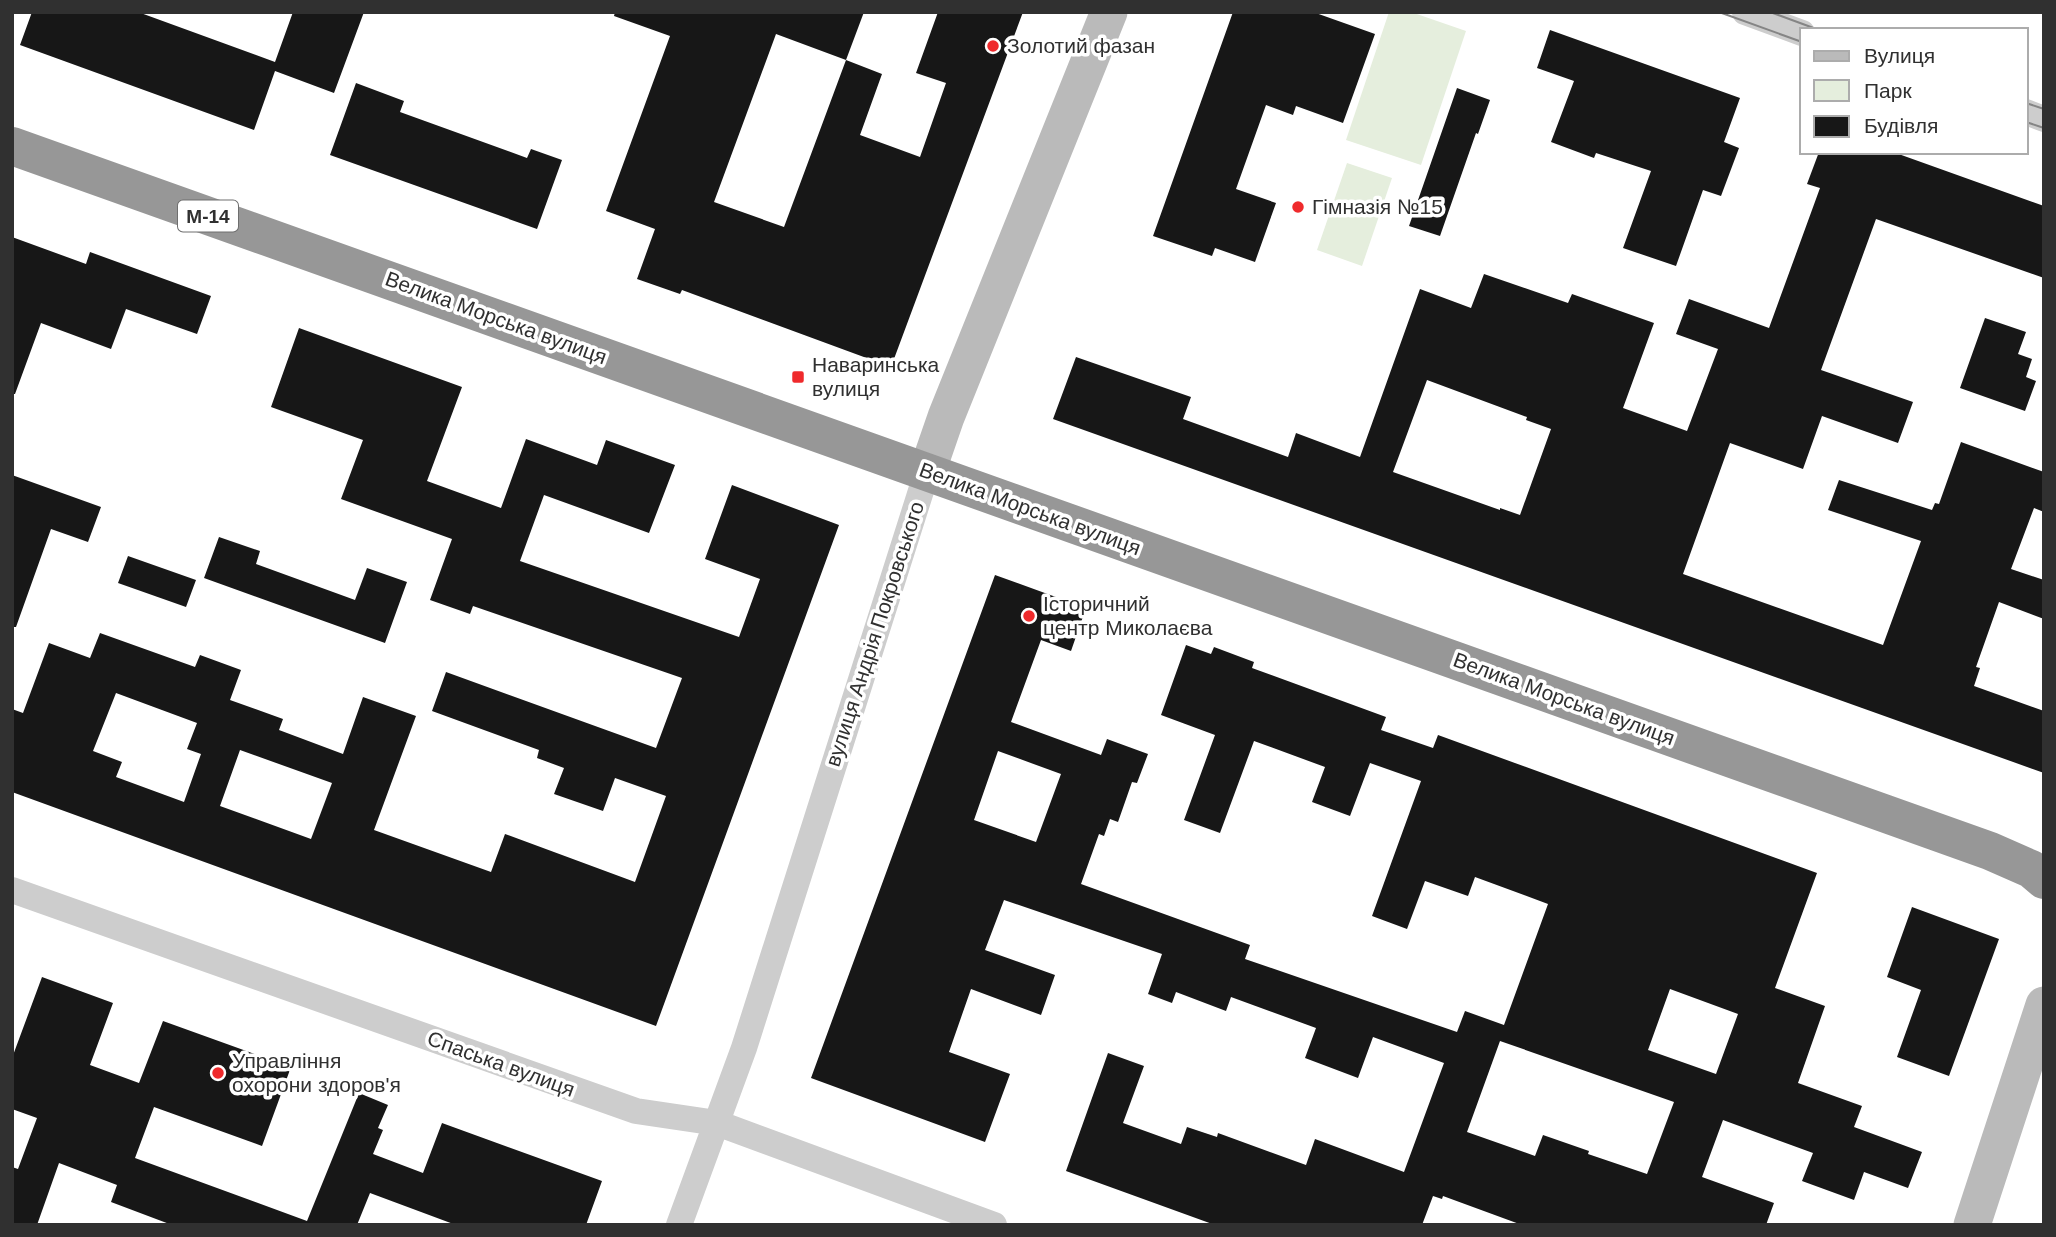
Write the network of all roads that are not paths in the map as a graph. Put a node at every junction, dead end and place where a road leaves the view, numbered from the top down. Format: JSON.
{"nodes":[{"id":1,"x":1109,"y":12,"type":"edge"},
{"id":2,"x":1745,"y":12,"type":"edge"},
{"id":3,"x":1800,"y":32,"type":"edge"},
{"id":4,"x":12,"y":146,"type":"edge"},
{"id":5,"x":927,"y":472,"type":"junction"},
{"id":6,"x":2044,"y":880,"type":"edge"},
{"id":7,"x":12,"y":890,"type":"edge"},
{"id":8,"x":2044,"y":1005,"type":"edge"},
{"id":9,"x":717,"y":1123,"type":"junction"},
{"id":10,"x":679,"y":1225,"type":"edge"},
{"id":11,"x":994,"y":1225,"type":"edge"},
{"id":12,"x":1972,"y":1225,"type":"edge"}],
"edges":[{"from":1,"to":5,"type":"street","name":"вулиця Андрія Покровського"},
{"from":2,"to":3,"type":"street"},
{"from":4,"to":5,"type":"highway","name":"Велика Морська вулиця","number":"М-14"},
{"from":5,"to":6,"type":"highway","name":"Велика Морська вулиця","number":"М-14"},
{"from":5,"to":9,"type":"street","name":"вулиця Андрія Покровського"},
{"from":7,"to":9,"type":"street","name":"Спаська вулиця"},
{"from":8,"to":12,"type":"street"},
{"from":9,"to":10,"type":"street","name":"вулиця Андрія Покровського"},
{"from":9,"to":11,"type":"street","name":"Спаська вулиця"}]}
